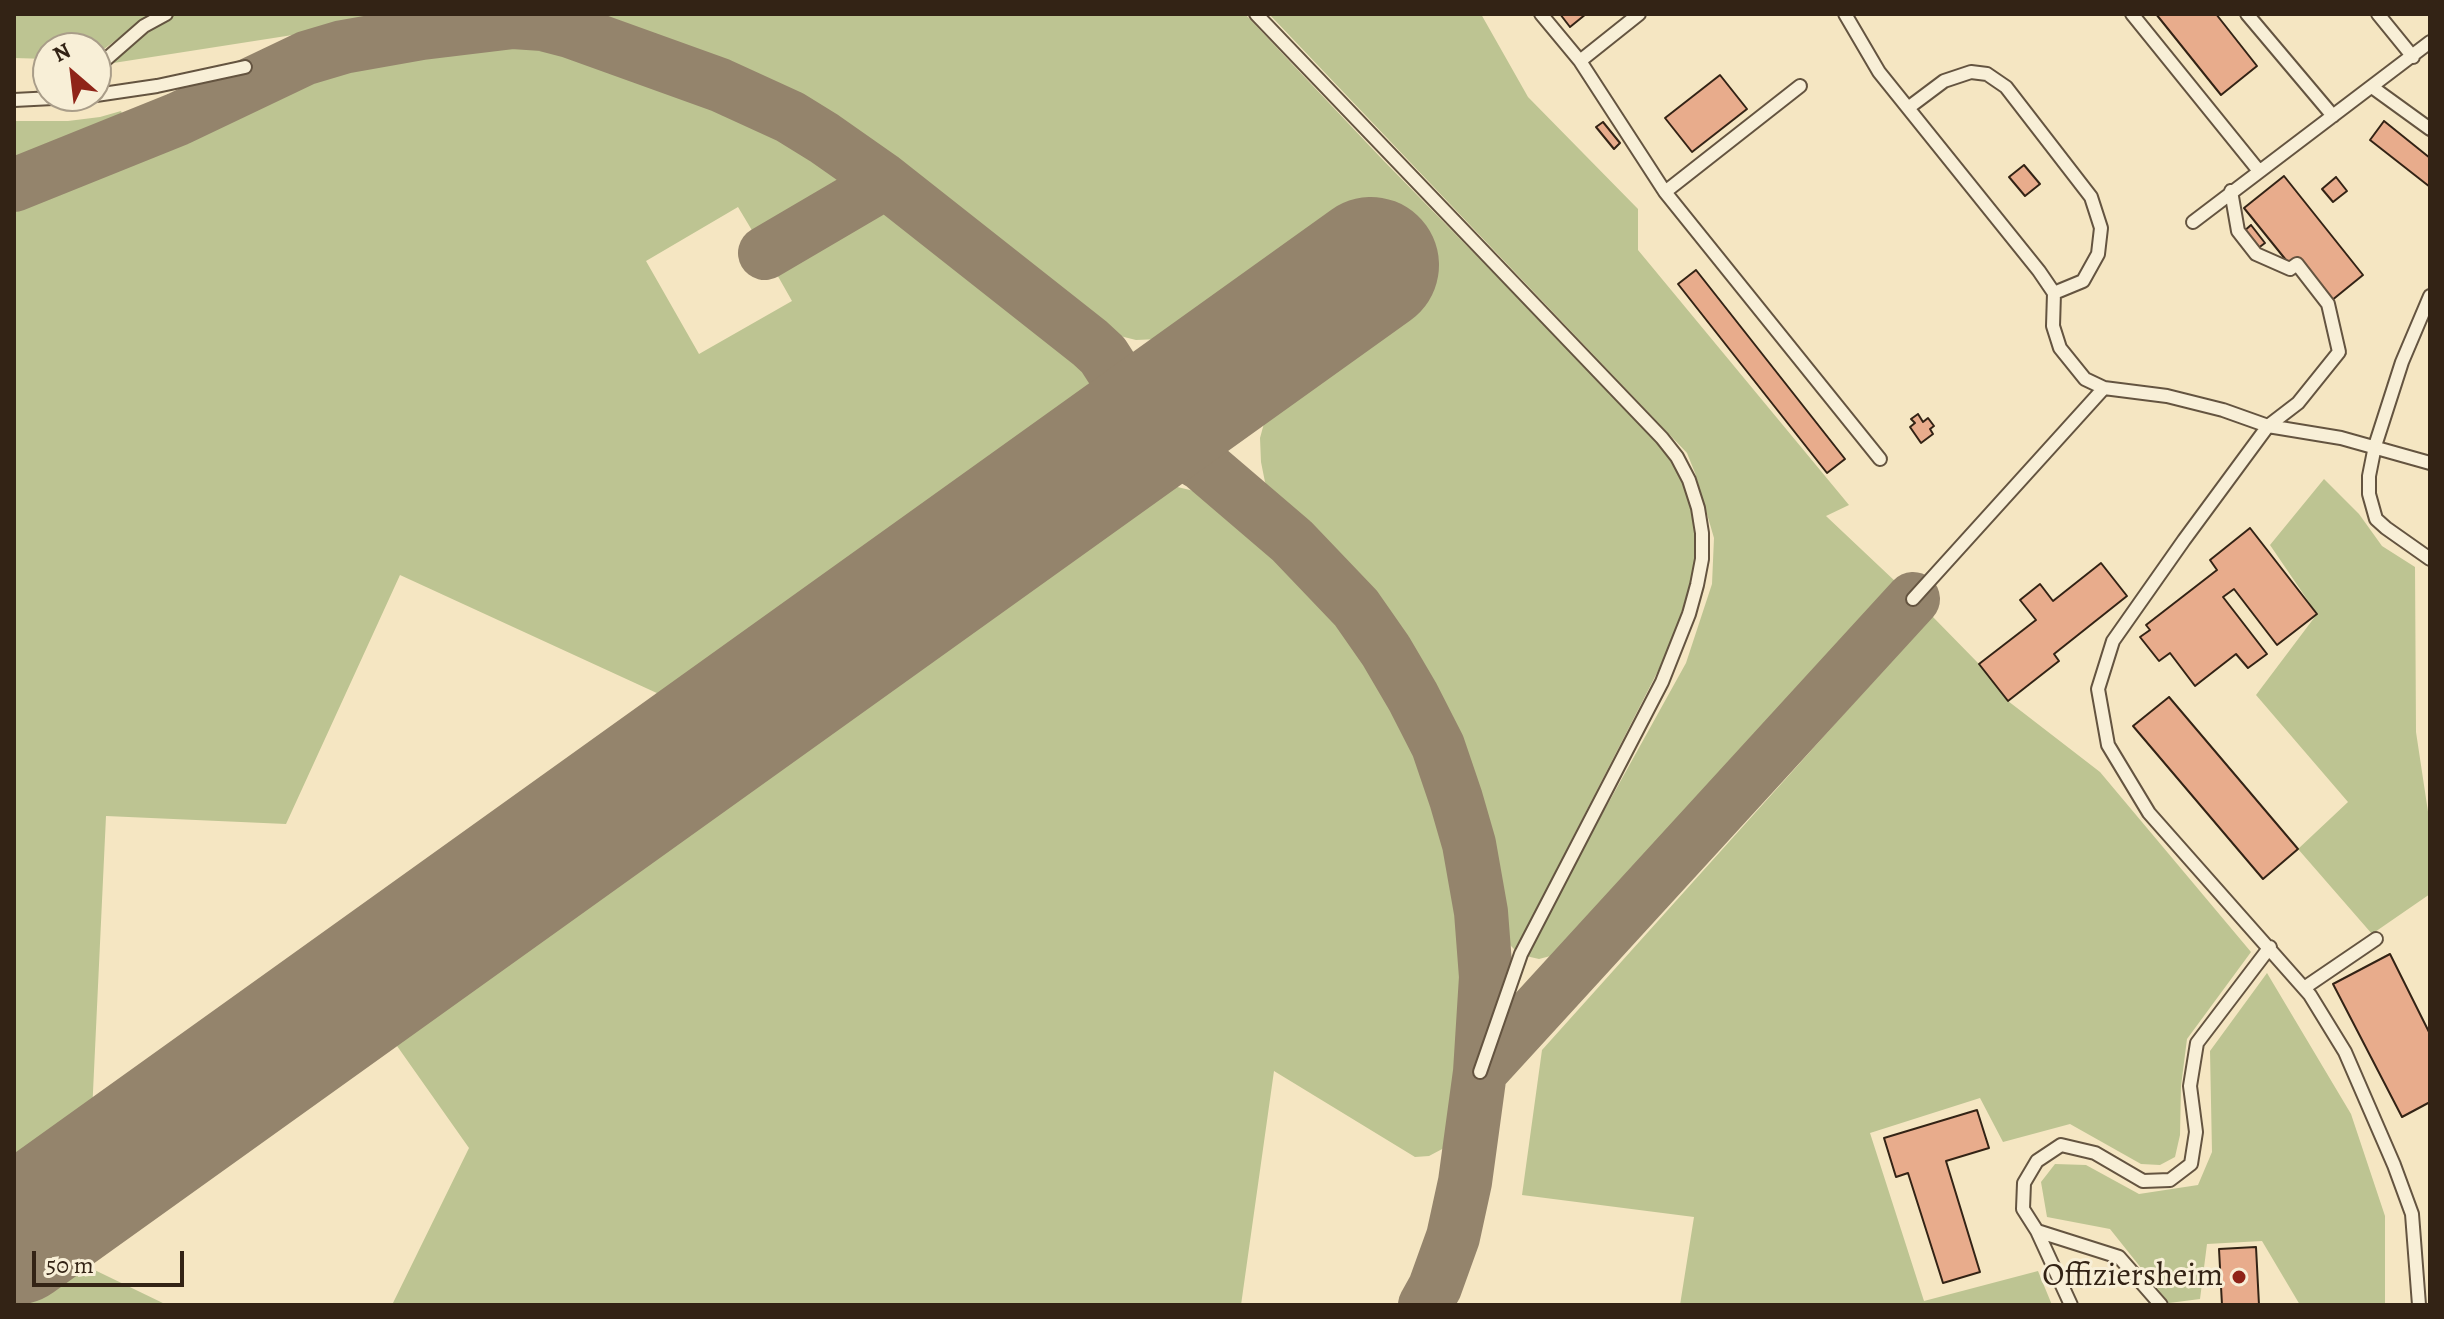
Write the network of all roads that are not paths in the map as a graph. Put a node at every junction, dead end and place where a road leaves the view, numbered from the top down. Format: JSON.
{"nodes":[{"id":1,"x":166,"y":14,"type":"edge"},
{"id":2,"x":1256,"y":14,"type":"edge"},
{"id":3,"x":1541,"y":14,"type":"edge"},
{"id":4,"x":1639,"y":14,"type":"edge"},
{"id":5,"x":1845,"y":14,"type":"edge"},
{"id":6,"x":2132,"y":14,"type":"edge"},
{"id":7,"x":2247,"y":14,"type":"edge"},
{"id":8,"x":2378,"y":14,"type":"edge"},
{"id":9,"x":2430,"y":42,"type":"edge"},
{"id":10,"x":112,"y":54,"type":"edge"},
{"id":11,"x":2413,"y":57,"type":"junction"},
{"id":12,"x":1580,"y":61,"type":"junction"},
{"id":13,"x":245,"y":67,"type":"dead end"},
{"id":14,"x":1800,"y":86,"type":"dead end"},
{"id":15,"x":2372,"y":87,"type":"junction"},
{"id":16,"x":112,"y":93,"type":"edge"},
{"id":17,"x":1908,"y":108,"type":"junction"},
{"id":18,"x":2333,"y":116,"type":"junction"},
{"id":19,"x":2430,"y":129,"type":"edge"},
{"id":20,"x":2259,"y":171,"type":"junction"},
{"id":21,"x":2231,"y":191,"type":"junction"},
{"id":22,"x":1665,"y":192,"type":"junction"},
{"id":23,"x":2193,"y":222,"type":"dead end"},
{"id":24,"x":2054,"y":293,"type":"junction"},
{"id":25,"x":2430,"y":296,"type":"edge"},
{"id":26,"x":2104,"y":388,"type":"junction"},
{"id":27,"x":2268,"y":426,"type":"junction"},
{"id":28,"x":2375,"y":446,"type":"junction"},
{"id":29,"x":1880,"y":459,"type":"dead end"},
{"id":30,"x":2430,"y":463,"type":"edge"},
{"id":31,"x":2430,"y":559,"type":"edge"},
{"id":32,"x":1913,"y":599,"type":"dead end"},
{"id":33,"x":2376,"y":939,"type":"dead end"},
{"id":34,"x":2270,"y":947,"type":"junction"},
{"id":35,"x":2304,"y":988,"type":"junction"},
{"id":36,"x":1480,"y":1072,"type":"dead end"},
{"id":37,"x":2037,"y":1231,"type":"junction"},
{"id":38,"x":2071,"y":1305,"type":"edge"},
{"id":39,"x":2161,"y":1305,"type":"edge"},
{"id":40,"x":2419,"y":1305,"type":"edge"}],
"edges":[{"from":1,"to":10,"type":"lane"},
{"from":2,"to":36,"type":"lane"},
{"from":3,"to":12,"type":"lane"},
{"from":4,"to":12,"type":"lane"},
{"from":5,"to":17,"type":"lane"},
{"from":6,"to":20,"type":"lane"},
{"from":7,"to":18,"type":"lane"},
{"from":8,"to":11,"type":"lane"},
{"from":9,"to":11,"type":"lane"},
{"from":11,"to":15,"type":"lane"},
{"from":12,"to":22,"type":"lane"},
{"from":13,"to":16,"type":"lane"},
{"from":14,"to":22,"type":"lane"},
{"from":15,"to":18,"type":"lane"},
{"from":15,"to":19,"type":"lane"},
{"from":17,"to":24,"type":"lane"},
{"from":17,"to":24,"type":"lane"},
{"from":18,"to":20,"type":"lane"},
{"from":20,"to":21,"type":"lane"},
{"from":21,"to":23,"type":"lane"},
{"from":21,"to":27,"type":"lane"},
{"from":22,"to":29,"type":"lane"},
{"from":24,"to":26,"type":"lane"},
{"from":25,"to":28,"type":"lane"},
{"from":26,"to":27,"type":"lane"},
{"from":26,"to":32,"type":"lane"},
{"from":27,"to":28,"type":"lane"},
{"from":27,"to":34,"type":"lane"},
{"from":28,"to":30,"type":"lane"},
{"from":28,"to":31,"type":"lane"},
{"from":33,"to":35,"type":"lane"},
{"from":34,"to":35,"type":"lane"},
{"from":34,"to":37,"type":"lane"},
{"from":35,"to":40,"type":"lane"},
{"from":37,"to":38,"type":"lane"},
{"from":37,"to":39,"type":"lane"}]}
